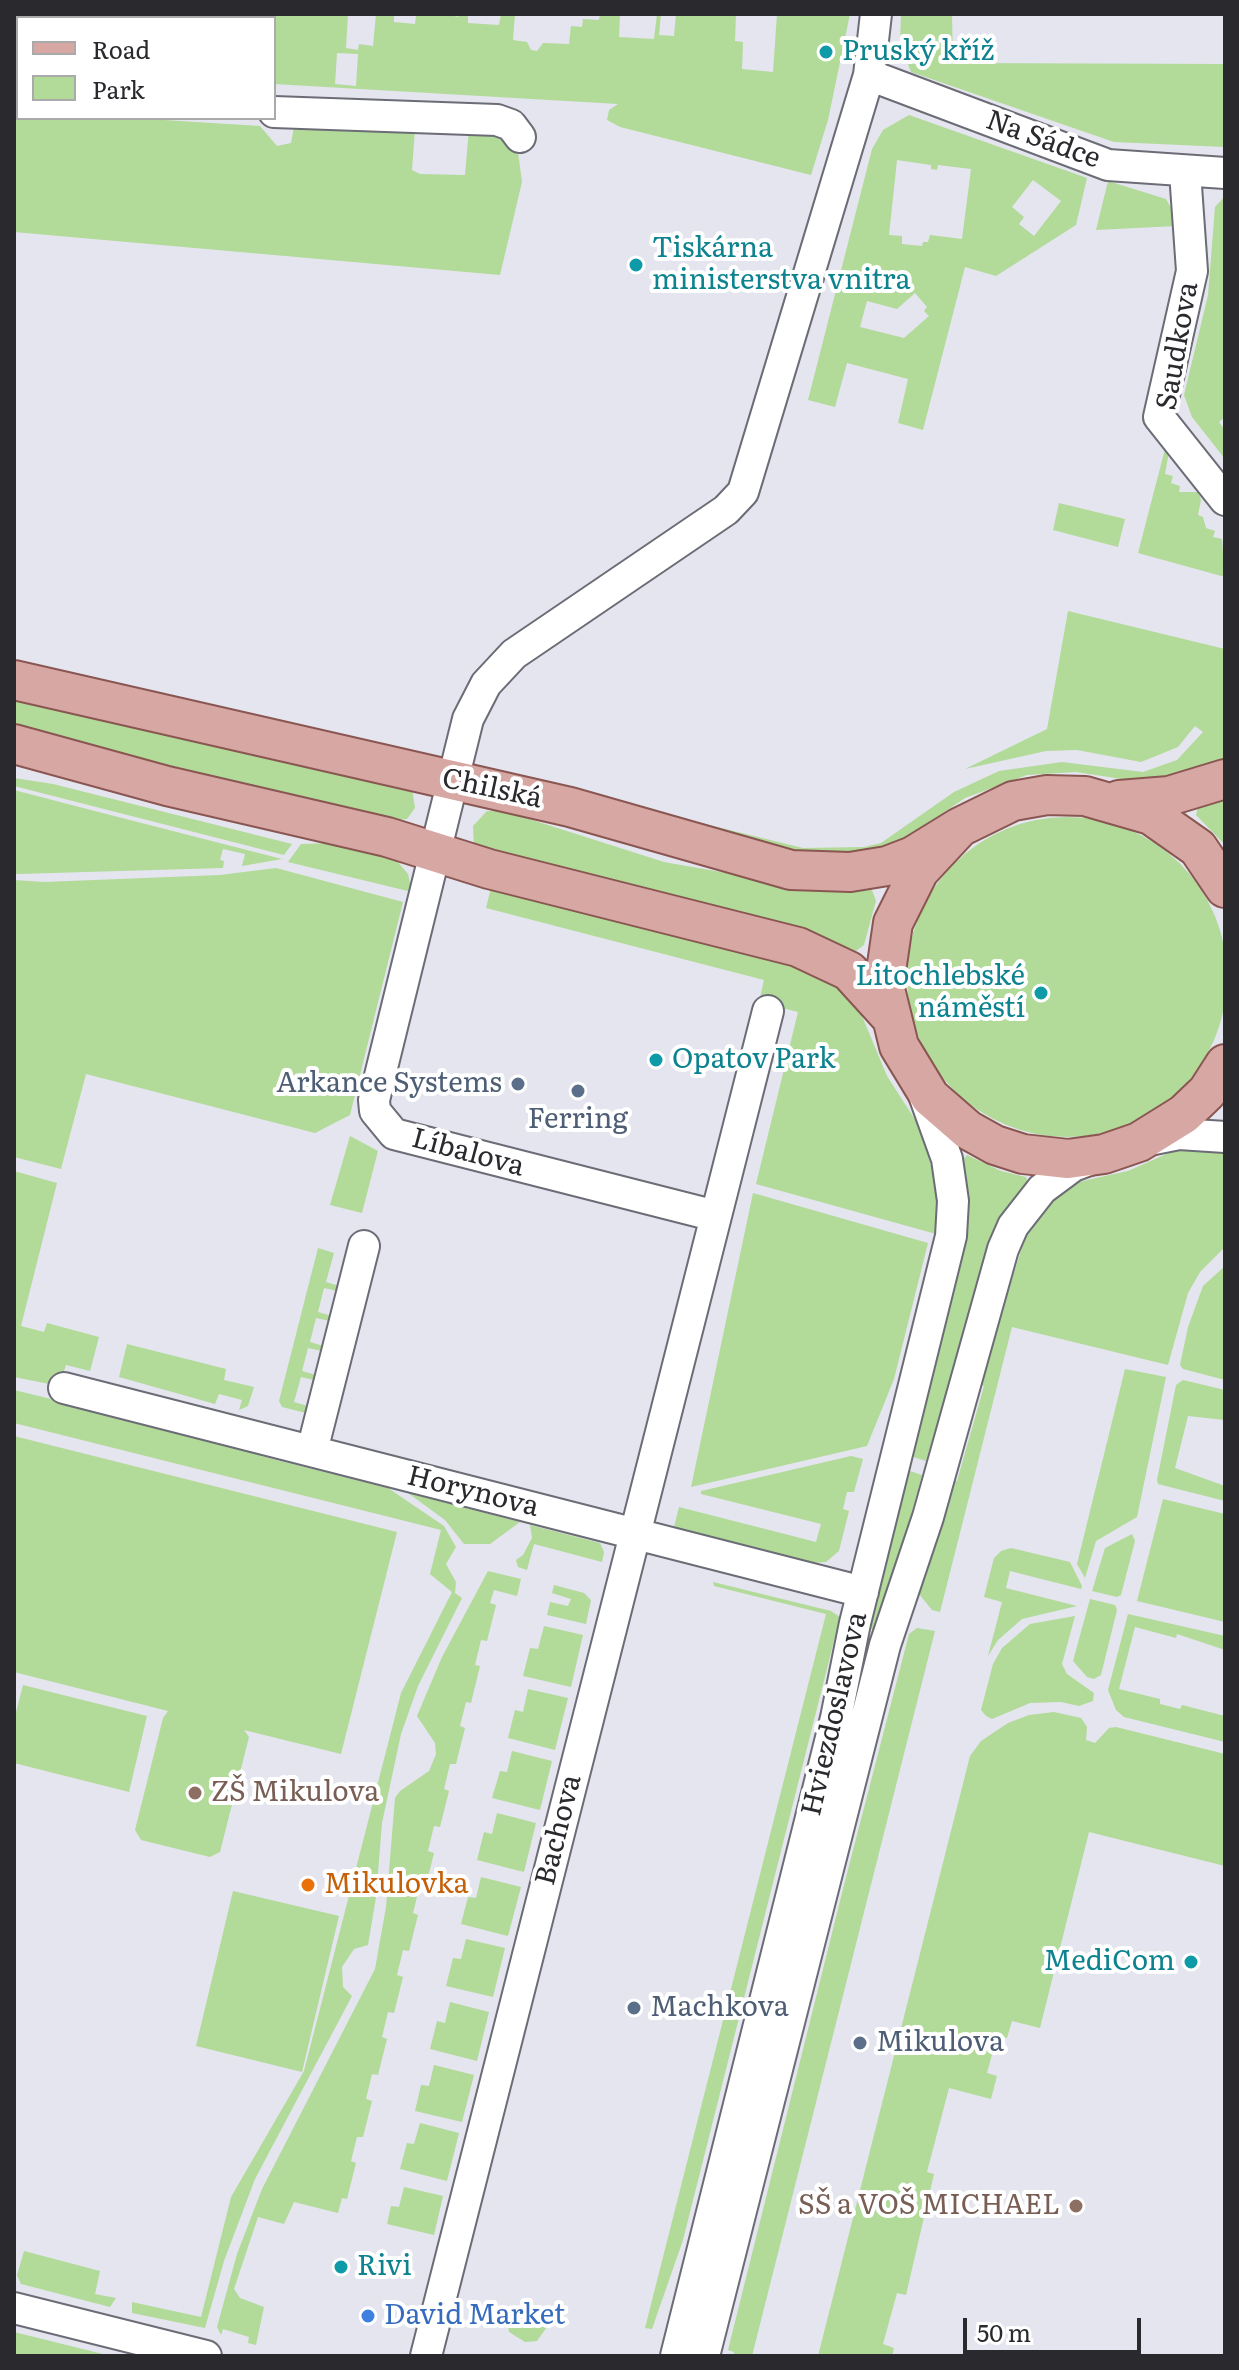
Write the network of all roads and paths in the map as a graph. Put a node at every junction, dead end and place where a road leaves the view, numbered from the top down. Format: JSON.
{"nodes":[{"id":1,"x":876,"y":14,"type":"edge"},
{"id":2,"x":869,"y":75,"type":"junction"},
{"id":3,"x":276,"y":112,"type":"edge"},
{"id":4,"x":520,"y":137,"type":"dead end"},
{"id":5,"x":1185,"y":172,"type":"junction"},
{"id":6,"x":1225,"y":173,"type":"edge"},
{"id":7,"x":1225,"y":500,"type":"edge"},
{"id":8,"x":14,"y":680,"type":"edge"},
{"id":9,"x":14,"y":744,"type":"edge"},
{"id":10,"x":1225,"y":779,"type":"edge"},
{"id":11,"x":454,"y":781,"type":"junction"},
{"id":12,"x":1104,"y":800,"type":"junction"},
{"id":13,"x":960,"y":827,"type":"junction"},
{"id":14,"x":437,"y":853,"type":"junction"},
{"id":15,"x":1225,"y":888,"type":"edge"},
{"id":16,"x":768,"y":1011,"type":"dead end"},
{"id":17,"x":889,"y":1015,"type":"junction"},
{"id":18,"x":1225,"y":1064,"type":"edge"},
{"id":19,"x":914,"y":1075,"type":"junction"},
{"id":20,"x":1225,"y":1137,"type":"edge"},
{"id":21,"x":1122,"y":1148,"type":"junction"},
{"id":22,"x":716,"y":1216,"type":"junction"},
{"id":23,"x":364,"y":1246,"type":"dead end"},
{"id":24,"x":64,"y":1388,"type":"dead end"},
{"id":25,"x":312,"y":1451,"type":"junction"},
{"id":26,"x":634,"y":1533,"type":"junction"},
{"id":27,"x":863,"y":1592,"type":"junction"},
{"id":28,"x":14,"y":2308,"type":"edge"},
{"id":29,"x":206,"y":2356,"type":"edge"},
{"id":30,"x":426,"y":2356,"type":"edge"},
{"id":31,"x":676,"y":2356,"type":"edge"},
{"id":32,"x":704,"y":2356,"type":"edge"}],
"edges":[{"from":1,"to":2,"type":"street","name":"Líbalova"},
{"from":2,"to":5,"type":"street","name":"Na Sádce"},
{"from":2,"to":11,"type":"street","name":"Líbalova"},
{"from":3,"to":4,"type":"street"},
{"from":5,"to":6,"type":"street","name":"Na Sádce"},
{"from":5,"to":7,"type":"street","name":"Saudkova"},
{"from":8,"to":11,"type":"main road","name":"Chilská"},
{"from":9,"to":14,"type":"main road"},
{"from":10,"to":12,"type":"main road"},
{"from":11,"to":13,"type":"main road","name":"Chilská"},
{"from":11,"to":14,"type":"street","name":"Líbalova"},
{"from":12,"to":13,"type":"main road"},
{"from":12,"to":15,"type":"main road"},
{"from":13,"to":17,"type":"main road"},
{"from":14,"to":17,"type":"main road"},
{"from":14,"to":22,"type":"street","name":"Líbalova"},
{"from":16,"to":22,"type":"street"},
{"from":17,"to":19,"type":"main road"},
{"from":18,"to":21,"type":"main road"},
{"from":19,"to":21,"type":"main road"},
{"from":19,"to":27,"type":"street","name":"Hviezdoslavova"},
{"from":20,"to":21,"type":"street","name":"Hviezdoslavova"},
{"from":21,"to":32,"type":"street","name":"Hviezdoslavova"},
{"from":22,"to":26,"type":"street"},
{"from":23,"to":25,"type":"street"},
{"from":24,"to":25,"type":"street","name":"Horynova"},
{"from":25,"to":26,"type":"street","name":"Horynova"},
{"from":26,"to":27,"type":"street"},
{"from":26,"to":30,"type":"street","name":"Bachova"},
{"from":27,"to":31,"type":"street","name":"Hviezdoslavova"},
{"from":28,"to":29,"type":"street"}]}
